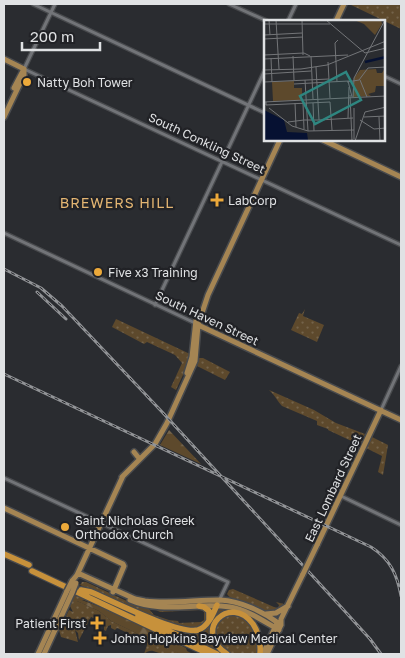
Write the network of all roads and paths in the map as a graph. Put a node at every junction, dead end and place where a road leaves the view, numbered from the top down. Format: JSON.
{"nodes":[{"id":1,"x":32,"y":4,"type":"edge"},
{"id":2,"x":55,"y":4,"type":"edge"},
{"id":3,"x":229,"y":4,"type":"edge"},
{"id":4,"x":296,"y":4,"type":"edge"},
{"id":5,"x":343,"y":4,"type":"edge"},
{"id":6,"x":51,"y":12,"type":"junction"},
{"id":7,"x":265,"y":20,"type":"edge"},
{"id":8,"x":288,"y":20,"type":"edge"},
{"id":9,"x":336,"y":20,"type":"edge"},
{"id":10,"x":4,"y":59,"type":"edge"},
{"id":11,"x":24,"y":69,"type":"junction"},
{"id":12,"x":264,"y":72,"type":"edge"},
{"id":13,"x":385,"y":76,"type":"edge"},
{"id":14,"x":401,"y":84,"type":"edge"},
{"id":15,"x":248,"y":105,"type":"junction"},
{"id":16,"x":4,"y":110,"type":"edge"},
{"id":17,"x":264,"y":113,"type":"edge"},
{"id":18,"x":4,"y":118,"type":"edge"},
{"id":19,"x":280,"y":141,"type":"edge"},
{"id":20,"x":325,"y":141,"type":"edge"},
{"id":21,"x":222,"y":162,"type":"junction"},
{"id":22,"x":401,"y":177,"type":"edge"},
{"id":23,"x":262,"y":180,"type":"junction"},
{"id":24,"x":4,"y":233,"type":"edge"},
{"id":25,"x":401,"y":245,"type":"edge"},
{"id":26,"x":156,"y":305,"type":"junction"},
{"id":27,"x":197,"y":324,"type":"junction"},
{"id":28,"x":401,"y":366,"type":"edge"},
{"id":29,"x":381,"y":410,"type":"junction"},
{"id":30,"x":401,"y":420,"type":"edge"},
{"id":31,"x":4,"y":478,"type":"edge"},
{"id":32,"x":122,"y":478,"type":"junction"},
{"id":33,"x":340,"y":496,"type":"junction"},
{"id":34,"x":4,"y":508,"type":"edge"},
{"id":35,"x":101,"y":524,"type":"junction"},
{"id":36,"x":401,"y":525,"type":"edge"},
{"id":37,"x":90,"y":548,"type":"junction"},
{"id":38,"x":4,"y":554,"type":"edge"},
{"id":39,"x":4,"y":558,"type":"edge"},
{"id":40,"x":31,"y":568,"type":"junction"},
{"id":41,"x":77,"y":575,"type":"junction"},
{"id":42,"x":73,"y":587,"type":"junction"},
{"id":43,"x":114,"y":591,"type":"junction"},
{"id":44,"x":219,"y":603,"type":"junction"},
{"id":45,"x":289,"y":604,"type":"junction"},
{"id":46,"x":199,"y":606,"type":"junction"},
{"id":47,"x":261,"y":613,"type":"junction"},
{"id":48,"x":209,"y":621,"type":"junction"},
{"id":49,"x":279,"y":625,"type":"junction"},
{"id":50,"x":38,"y":654,"type":"edge"},
{"id":51,"x":44,"y":654,"type":"edge"},
{"id":52,"x":209,"y":654,"type":"edge"},
{"id":53,"x":217,"y":654,"type":"edge"},
{"id":54,"x":227,"y":654,"type":"edge"},
{"id":55,"x":263,"y":654,"type":"edge"}],
"edges":[{"from":1,"to":6,"type":"street"},
{"from":2,"to":6,"type":"street"},
{"from":3,"to":7,"type":"street"},
{"from":4,"to":8,"type":"street"},
{"from":5,"to":9,"type":"main road"},
{"from":6,"to":11,"type":"street"},
{"from":6,"to":15,"type":"street"},
{"from":10,"to":11,"type":"main road","name":"South Conkling Street"},
{"from":11,"to":16,"type":"main road"},
{"from":11,"to":18,"type":"main road"},
{"from":11,"to":21,"type":"street","name":"South Conkling Street"},
{"from":12,"to":15,"type":"street"},
{"from":13,"to":14,"type":"street"},
{"from":15,"to":17,"type":"street"},
{"from":15,"to":21,"type":"street"},
{"from":19,"to":23,"type":"main road"},
{"from":20,"to":22,"type":"main road"},
{"from":21,"to":23,"type":"street","name":"South Conkling Street"},
{"from":21,"to":26,"type":"street"},
{"from":23,"to":25,"type":"street","name":"South Conkling Street"},
{"from":23,"to":27,"type":"main road"},
{"from":24,"to":26,"type":"street","name":"South Haven Street"},
{"from":26,"to":27,"type":"street","name":"South Haven Street"},
{"from":27,"to":29,"type":"main road","name":"South Haven Street"},
{"from":27,"to":32,"type":"main road"},
{"from":27,"to":32,"type":"main road"},
{"from":28,"to":29,"type":"street","name":"East Lombard Street"},
{"from":29,"to":30,"type":"main road","name":"South Haven Street"},
{"from":29,"to":33,"type":"main road","name":"East Lombard Street"},
{"from":31,"to":35,"type":"street"},
{"from":32,"to":35,"type":"main road"},
{"from":33,"to":36,"type":"street"},
{"from":33,"to":45,"type":"main road","name":"East Lombard Street","bridge":true},
{"from":34,"to":37,"type":"main road"},
{"from":35,"to":37,"type":"main road"},
{"from":35,"to":44,"type":"street"},
{"from":37,"to":41,"type":"main road"},
{"from":37,"to":43,"type":"main road"},
{"from":38,"to":40,"type":"highway"},
{"from":39,"to":40,"type":"highway"},
{"from":40,"to":42,"type":"highway"},
{"from":41,"to":42,"type":"main road"},
{"from":41,"to":43,"type":"main road"},
{"from":42,"to":43,"type":"main road"},
{"from":42,"to":48,"type":"highway"},
{"from":42,"to":50,"type":"main road"},
{"from":42,"to":51,"type":"main road"},
{"from":42,"to":52,"type":"highway"},
{"from":42,"to":53,"type":"highway"},
{"from":43,"to":44,"type":"main road"},
{"from":43,"to":46,"type":"main road"},
{"from":44,"to":46,"type":"main road"},
{"from":44,"to":47,"type":"main road"},
{"from":44,"to":48,"type":"highway"},
{"from":44,"to":49,"type":"main road"},
{"from":45,"to":47,"type":"main road"},
{"from":45,"to":49,"type":"main road","name":"East Lombard Street"},
{"from":46,"to":48,"type":"highway"},
{"from":47,"to":49,"type":"main road"},
{"from":49,"to":55,"type":"main road","name":"East Lombard Street"},
{"from":54,"to":55,"type":"highway"}]}
